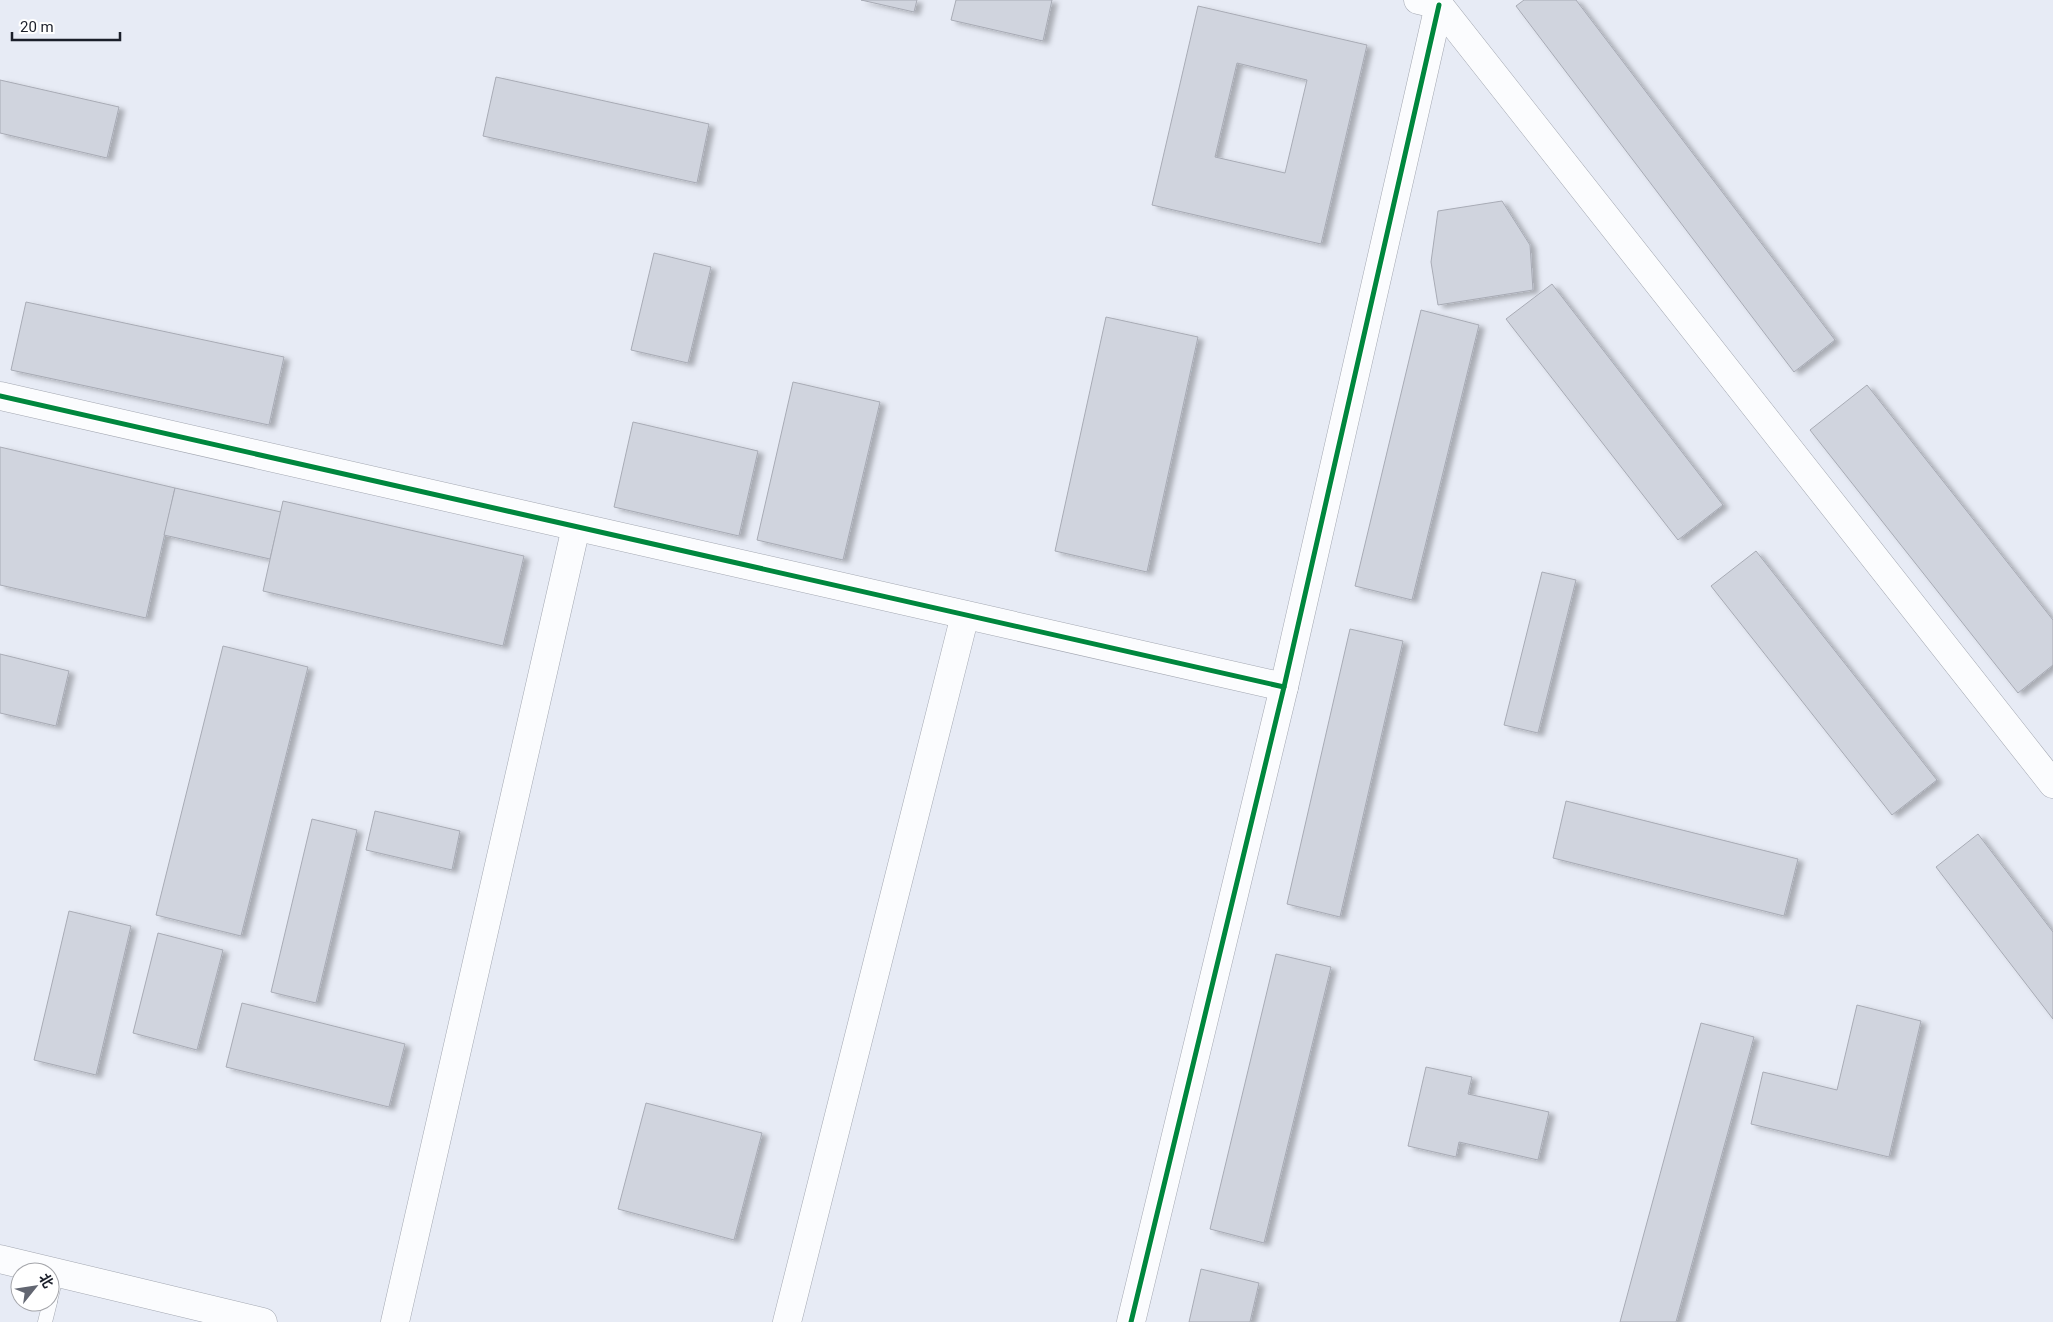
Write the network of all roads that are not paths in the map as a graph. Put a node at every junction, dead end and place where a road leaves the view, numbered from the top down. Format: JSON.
{"nodes":[{"id":1,"x":1428,"y":2,"type":"edge"},
{"id":2,"x":0,"y":396,"type":"edge"},
{"id":3,"x":576,"y":526,"type":"junction"},
{"id":4,"x":965,"y":614,"type":"junction"},
{"id":5,"x":1284,"y":687,"type":"junction"},
{"id":6,"x":2053,"y":784,"type":"edge"},
{"id":7,"x":0,"y":1259,"type":"edge"},
{"id":8,"x":12,"y":1262,"type":"edge"},
{"id":9,"x":60,"y":1274,"type":"edge"},
{"id":10,"x":263,"y":1322,"type":"edge"},
{"id":11,"x":396,"y":1322,"type":"edge"},
{"id":12,"x":787,"y":1322,"type":"edge"},
{"id":13,"x":1131,"y":1322,"type":"edge"}],
"edges":[{"from":1,"to":5,"type":"street"},
{"from":1,"to":6,"type":"street"},
{"from":2,"to":3,"type":"street"},
{"from":3,"to":4,"type":"street"},
{"from":3,"to":11,"type":"street"},
{"from":4,"to":5,"type":"street"},
{"from":4,"to":12,"type":"street"},
{"from":5,"to":13,"type":"street"},
{"from":7,"to":8,"type":"street"},
{"from":9,"to":10,"type":"street"}]}
